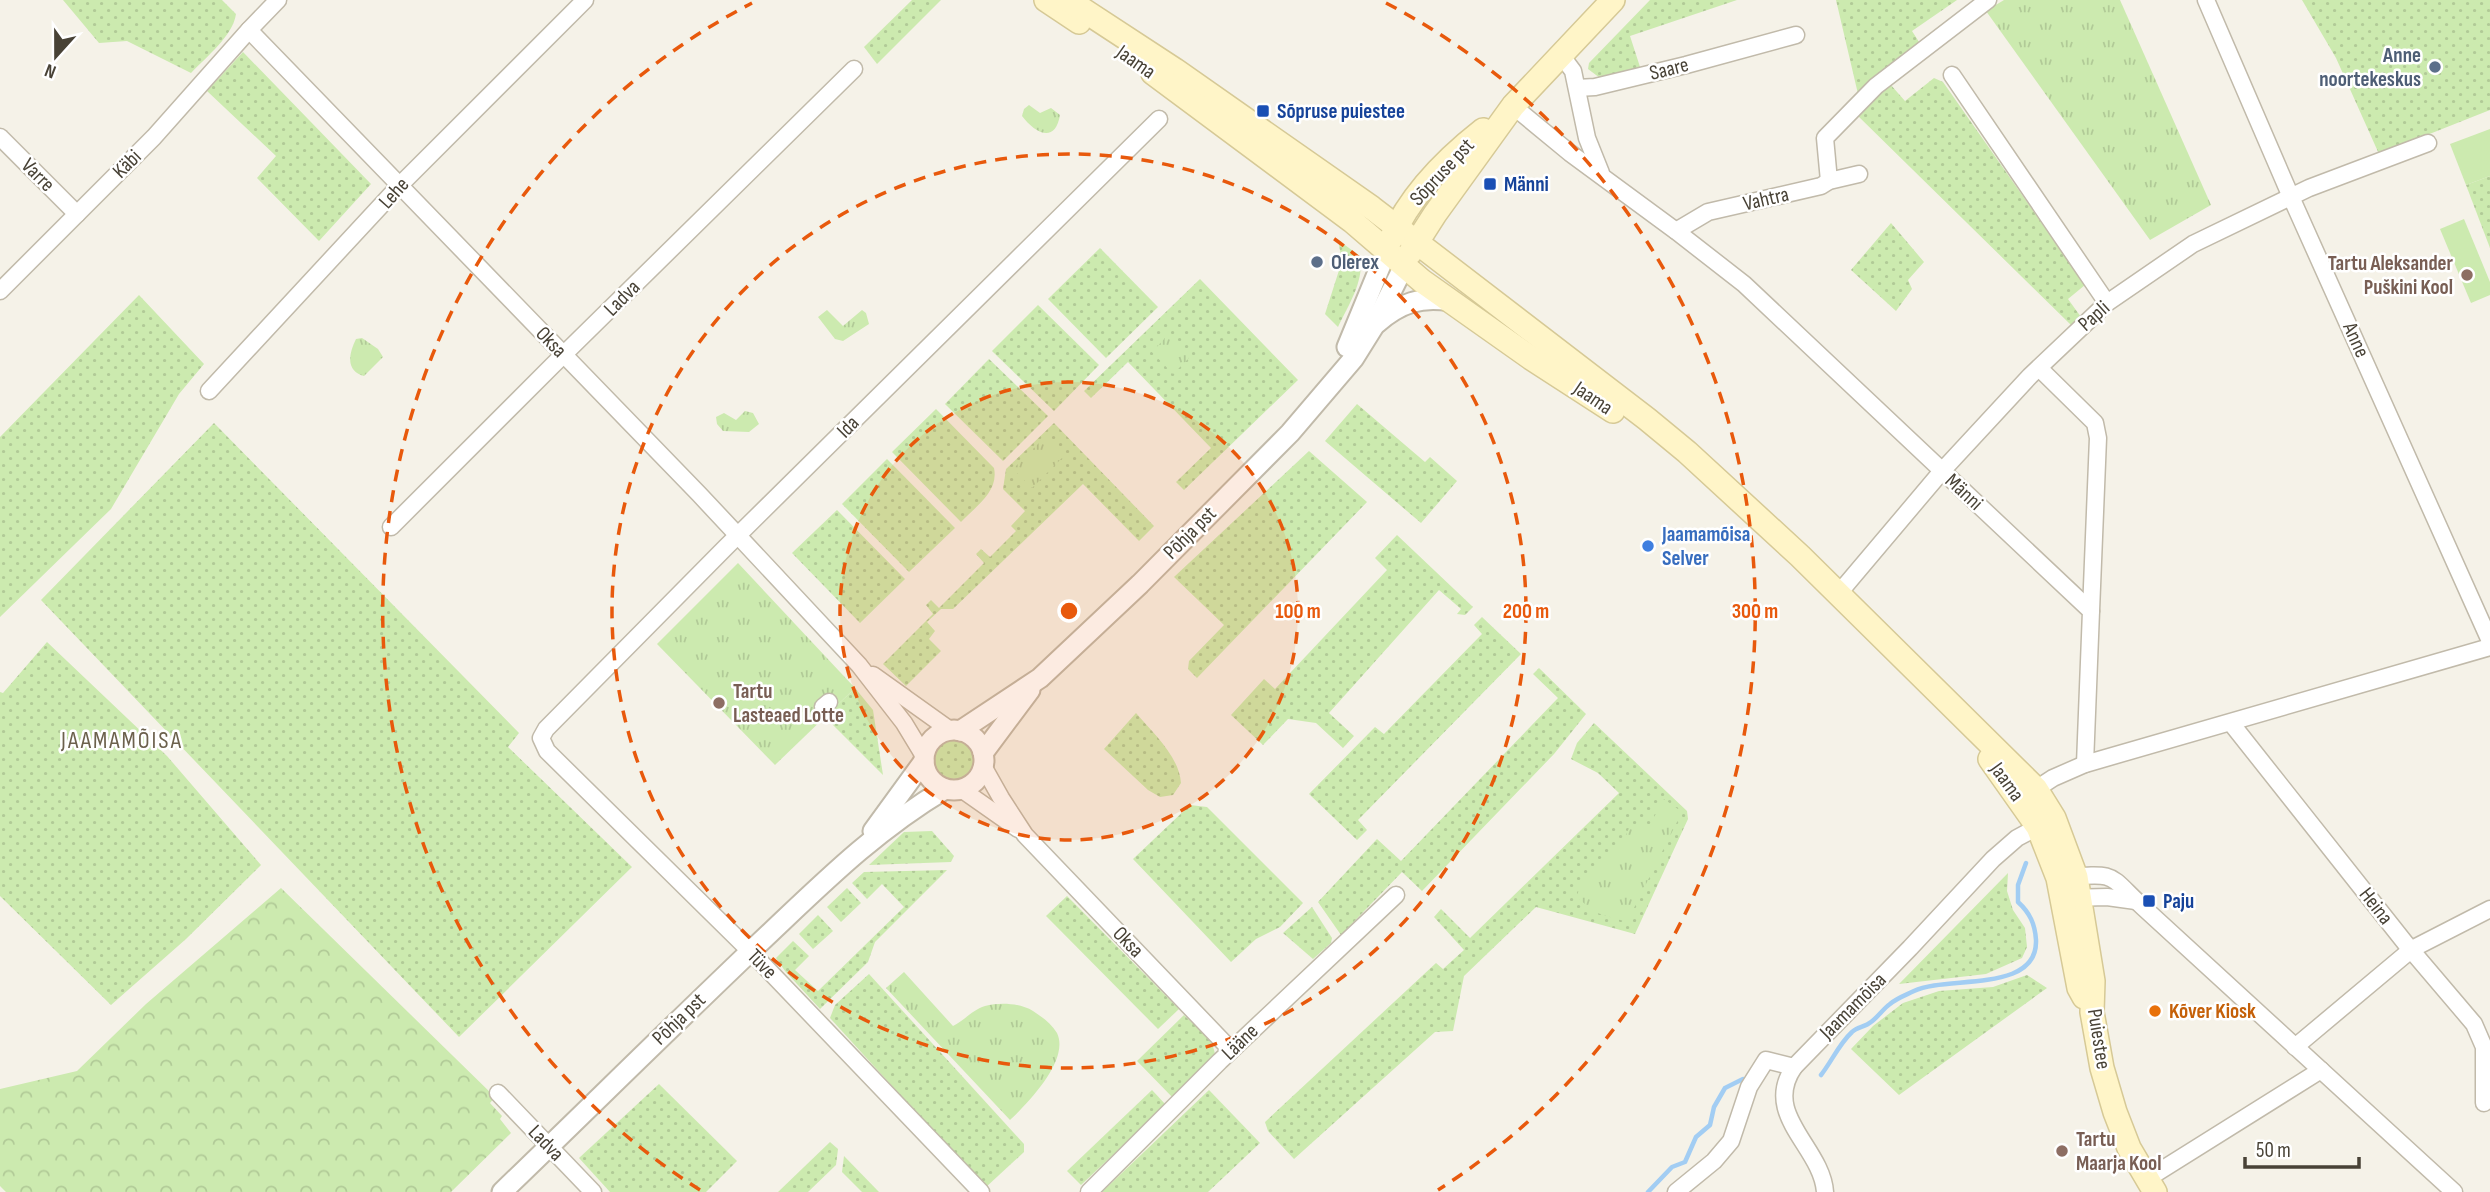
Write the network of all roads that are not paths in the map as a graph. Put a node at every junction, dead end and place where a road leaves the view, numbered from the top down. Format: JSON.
{"nodes":[{"id":1,"x":278,"y":0,"type":"edge"},
{"id":2,"x":585,"y":0,"type":"edge"},
{"id":3,"x":1046,"y":0,"type":"edge"},
{"id":4,"x":1068,"y":0,"type":"edge"},
{"id":5,"x":1613,"y":0,"type":"edge"},
{"id":6,"x":1988,"y":0,"type":"edge"},
{"id":7,"x":2206,"y":0,"type":"edge"},
{"id":8,"x":253,"y":26,"type":"junction"},
{"id":9,"x":1796,"y":35,"type":"dead end"},
{"id":10,"x":1561,"y":55,"type":"junction"},
{"id":11,"x":854,"y":69,"type":"dead end"},
{"id":12,"x":1952,"y":75,"type":"dead end"},
{"id":13,"x":1577,"y":88,"type":"junction"},
{"id":14,"x":1513,"y":106,"type":"junction"},
{"id":15,"x":1159,"y":119,"type":"dead end"},
{"id":16,"x":0,"y":136,"type":"edge"},
{"id":17,"x":1587,"y":138,"type":"junction"},
{"id":18,"x":2428,"y":143,"type":"dead end"},
{"id":19,"x":1570,"y":153,"type":"junction"},
{"id":20,"x":1859,"y":174,"type":"dead end"},
{"id":21,"x":1602,"y":176,"type":"junction"},
{"id":22,"x":1829,"y":181,"type":"junction"},
{"id":23,"x":400,"y":185,"type":"junction"},
{"id":24,"x":2291,"y":197,"type":"junction"},
{"id":25,"x":77,"y":214,"type":"junction"},
{"id":26,"x":1396,"y":227,"type":"junction"},
{"id":27,"x":1676,"y":231,"type":"junction"},
{"id":28,"x":1416,"y":242,"type":"junction"},
{"id":29,"x":1395,"y":258,"type":"junction"},
{"id":30,"x":0,"y":291,"type":"edge"},
{"id":31,"x":1450,"y":301,"type":"junction"},
{"id":32,"x":2107,"y":303,"type":"junction"},
{"id":33,"x":1374,"y":326,"type":"junction"},
{"id":34,"x":564,"y":355,"type":"junction"},
{"id":35,"x":2039,"y":368,"type":"junction"},
{"id":36,"x":1335,"y":381,"type":"junction"},
{"id":37,"x":209,"y":391,"type":"dead end"},
{"id":38,"x":1942,"y":471,"type":"junction"},
{"id":39,"x":391,"y":527,"type":"dead end"},
{"id":40,"x":737,"y":537,"type":"junction"},
{"id":41,"x":1839,"y":593,"type":"junction"},
{"id":42,"x":2091,"y":611,"type":"junction"},
{"id":43,"x":2490,"y":640,"type":"edge"},
{"id":44,"x":2490,"y":647,"type":"edge"},
{"id":45,"x":859,"y":665,"type":"junction"},
{"id":46,"x":1040,"y":678,"type":"junction"},
{"id":47,"x":2231,"y":723,"type":"junction"},
{"id":48,"x":955,"y":731,"type":"junction"},
{"id":49,"x":541,"y":738,"type":"joint"},
{"id":50,"x":924,"y":759,"type":"junction"},
{"id":51,"x":983,"y":760,"type":"junction"},
{"id":52,"x":2085,"y":764,"type":"junction"},
{"id":53,"x":953,"y":789,"type":"junction"},
{"id":54,"x":2028,"y":795,"type":"junction"},
{"id":55,"x":2046,"y":822,"type":"junction"},
{"id":56,"x":1026,"y":835,"type":"junction"},
{"id":57,"x":859,"y":849,"type":"junction"},
{"id":58,"x":2069,"y":887,"type":"junction"},
{"id":59,"x":1396,"y":895,"type":"dead end"},
{"id":60,"x":2136,"y":901,"type":"junction"},
{"id":61,"x":2490,"y":909,"type":"edge"},
{"id":62,"x":2412,"y":949,"type":"junction"},
{"id":63,"x":751,"y":951,"type":"junction"},
{"id":64,"x":2295,"y":1046,"type":"junction"},
{"id":65,"x":1231,"y":1050,"type":"junction"},
{"id":66,"x":1794,"y":1067,"type":"junction"},
{"id":67,"x":2321,"y":1070,"type":"junction"},
{"id":68,"x":498,"y":1093,"type":"dead end"},
{"id":69,"x":2484,"y":1103,"type":"dead end"},
{"id":70,"x":549,"y":1146,"type":"junction"},
{"id":71,"x":2151,"y":1186,"type":"edge"},
{"id":72,"x":502,"y":1192,"type":"edge"},
{"id":73,"x":593,"y":1192,"type":"edge"},
{"id":74,"x":981,"y":1192,"type":"edge"},
{"id":75,"x":1089,"y":1192,"type":"edge"},
{"id":76,"x":1676,"y":1192,"type":"edge"},
{"id":77,"x":1825,"y":1192,"type":"edge"},
{"id":78,"x":2454,"y":1192,"type":"edge"}],
"edges":[{"from":1,"to":8,"type":"street","name":"Käbi"},
{"from":2,"to":23,"type":"street","name":"Lehe"},
{"from":3,"to":29,"type":"main road","name":"Jaama"},
{"from":4,"to":26,"type":"main road","name":"Jaama"},
{"from":5,"to":10,"type":"main road","name":"Sõpruse pst"},
{"from":6,"to":22,"type":"street"},
{"from":7,"to":24,"type":"street","name":"Anne"},
{"from":8,"to":23,"type":"street","name":"Oksa"},
{"from":8,"to":25,"type":"street","name":"Käbi"},
{"from":9,"to":13,"type":"street","name":"Saare"},
{"from":10,"to":13,"type":"street"},
{"from":10,"to":14,"type":"main road","name":"Sõpruse pst"},
{"from":11,"to":34,"type":"street","name":"Ladva"},
{"from":12,"to":32,"type":"street"},
{"from":13,"to":17,"type":"street"},
{"from":14,"to":19,"type":"street","name":"Männi"},
{"from":14,"to":26,"type":"main road","name":"Sõpruse pst"},
{"from":14,"to":28,"type":"main road","name":"Sõpruse pst"},
{"from":15,"to":40,"type":"street","name":"Ida"},
{"from":16,"to":25,"type":"street","name":"Varre"},
{"from":17,"to":19,"type":"street"},
{"from":17,"to":21,"type":"street"},
{"from":18,"to":24,"type":"street","name":"Papli"},
{"from":19,"to":21,"type":"street","name":"Männi"},
{"from":20,"to":22,"type":"street","name":"Vahtra"},
{"from":21,"to":27,"type":"street","name":"Männi"},
{"from":22,"to":27,"type":"street","name":"Vahtra"},
{"from":23,"to":34,"type":"street","name":"Oksa"},
{"from":23,"to":37,"type":"street","name":"Lehe"},
{"from":24,"to":32,"type":"street","name":"Papli"},
{"from":24,"to":43,"type":"street","name":"Anne"},
{"from":25,"to":30,"type":"street","name":"Käbi"},
{"from":26,"to":28,"type":"main road","name":"Jaama"},
{"from":26,"to":29,"type":"main road","name":"Sõpruse pst"},
{"from":27,"to":38,"type":"street","name":"Männi"},
{"from":28,"to":29,"type":"main road","name":"Sõpruse pst"},
{"from":28,"to":41,"type":"main road","name":"Jaama"},
{"from":29,"to":31,"type":"main road","name":"Jaama"},
{"from":29,"to":33,"type":"street","name":"Põhja pst"},
{"from":29,"to":36,"type":"street","name":"Põhja pst"},
{"from":31,"to":33,"type":"street"},
{"from":31,"to":54,"type":"main road","name":"Jaama"},
{"from":32,"to":35,"type":"street","name":"Papli"},
{"from":33,"to":36,"type":"street","name":"Põhja pst"},
{"from":34,"to":39,"type":"street","name":"Ladva"},
{"from":34,"to":40,"type":"street","name":"Oksa"},
{"from":35,"to":38,"type":"street","name":"Papli"},
{"from":35,"to":42,"type":"street"},
{"from":36,"to":46,"type":"street","name":"Põhja pst"},
{"from":38,"to":41,"type":"street","name":"Papli"},
{"from":38,"to":42,"type":"street","name":"Männi"},
{"from":40,"to":45,"type":"street","name":"Oksa"},
{"from":40,"to":49,"type":"street","name":"Ida"},
{"from":41,"to":54,"type":"main road","name":"Jaama"},
{"from":42,"to":52,"type":"street"},
{"from":44,"to":47,"type":"street"},
{"from":45,"to":48,"type":"street","name":"Oksa"},
{"from":45,"to":50,"type":"street","name":"Oksa"},
{"from":46,"to":48,"type":"street","name":"Põhja pst"},
{"from":46,"to":51,"type":"street","name":"Põhja pst"},
{"from":47,"to":52,"type":"street"},
{"from":47,"to":62,"type":"street","name":"Heina"},
{"from":48,"to":50,"type":"street"},
{"from":48,"to":51,"type":"street"},
{"from":49,"to":63,"type":"street","name":"Tüve"},
{"from":50,"to":53,"type":"street"},
{"from":50,"to":57,"type":"street","name":"Põhja pst"},
{"from":51,"to":53,"type":"street"},
{"from":51,"to":56,"type":"street","name":"Oksa"},
{"from":52,"to":54,"type":"street"},
{"from":53,"to":56,"type":"street","name":"Oksa"},
{"from":53,"to":57,"type":"street","name":"Põhja pst"},
{"from":54,"to":55,"type":"main road","name":"Jaama"},
{"from":55,"to":58,"type":"main road","name":"Jaama"},
{"from":55,"to":66,"type":"street","name":"Jaamamõisa"},
{"from":56,"to":65,"type":"street","name":"Oksa"},
{"from":57,"to":63,"type":"street","name":"Põhja pst"},
{"from":58,"to":60,"type":"street"},
{"from":58,"to":60,"type":"street"},
{"from":58,"to":71,"type":"main road","name":"Puiestee"},
{"from":59,"to":65,"type":"street","name":"Lääne"},
{"from":60,"to":64,"type":"street"},
{"from":61,"to":62,"type":"street"},
{"from":62,"to":64,"type":"street"},
{"from":62,"to":69,"type":"street","name":"Heina"},
{"from":63,"to":70,"type":"street","name":"Põhja pst"},
{"from":63,"to":74,"type":"street","name":"Tüve"},
{"from":64,"to":67,"type":"street"},
{"from":65,"to":75,"type":"street","name":"Lääne"},
{"from":66,"to":76,"type":"street"},
{"from":66,"to":77,"type":"street"},
{"from":67,"to":71,"type":"street"},
{"from":67,"to":78,"type":"street"},
{"from":68,"to":70,"type":"street","name":"Ladva"},
{"from":70,"to":72,"type":"street","name":"Põhja pst"},
{"from":70,"to":73,"type":"street","name":"Ladva"}]}
